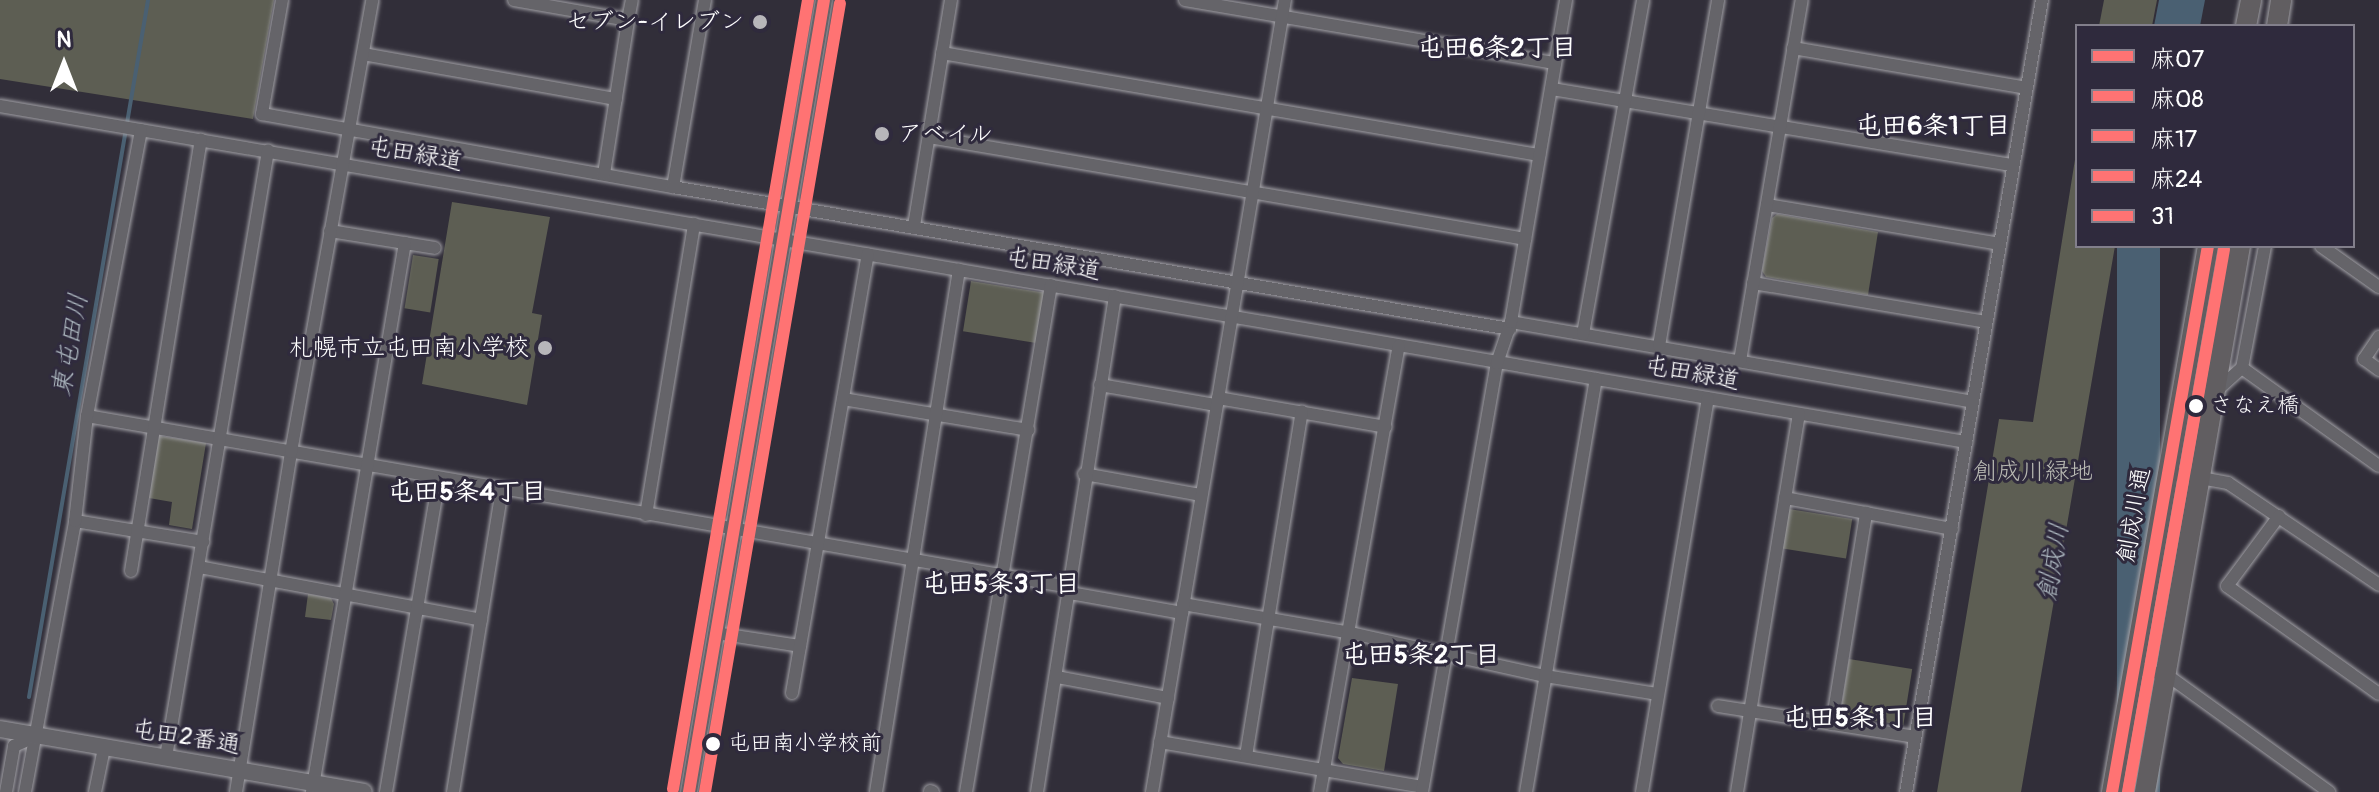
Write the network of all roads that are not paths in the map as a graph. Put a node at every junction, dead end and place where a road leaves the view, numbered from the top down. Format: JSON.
{"nodes":[{"id":1,"x":282,"y":0,"type":"edge"},
{"id":2,"x":372,"y":0,"type":"edge"},
{"id":3,"x":514,"y":0,"type":"edge"},
{"id":4,"x":632,"y":0,"type":"edge"},
{"id":5,"x":705,"y":0,"type":"edge"},
{"id":6,"x":824,"y":0,"type":"edge"},
{"id":7,"x":951,"y":0,"type":"edge"},
{"id":8,"x":1185,"y":0,"type":"edge"},
{"id":9,"x":1285,"y":0,"type":"edge"},
{"id":10,"x":1566,"y":0,"type":"edge"},
{"id":11,"x":1643,"y":0,"type":"edge"},
{"id":12,"x":1718,"y":0,"type":"edge"},
{"id":13,"x":1802,"y":0,"type":"edge"},
{"id":14,"x":2251,"y":0,"type":"edge"},
{"id":15,"x":2281,"y":0,"type":"edge"},
{"id":16,"x":2037,"y":1,"type":"edge"},
{"id":17,"x":550,"y":3,"type":"edge"},
{"id":18,"x":1282,"y":17,"type":"junction"},
{"id":19,"x":628,"y":20,"type":"junction"},
{"id":20,"x":2246,"y":24,"type":"edge"},
{"id":21,"x":2277,"y":24,"type":"edge"},
{"id":22,"x":1793,"y":48,"type":"junction"},
{"id":23,"x":942,"y":53,"type":"junction"},
{"id":24,"x":363,"y":54,"type":"junction"},
{"id":25,"x":1555,"y":63,"type":"junction"},
{"id":26,"x":2026,"y":88,"type":"junction"},
{"id":27,"x":1552,"y":89,"type":"junction"},
{"id":28,"x":616,"y":99,"type":"junction"},
{"id":29,"x":1625,"y":101,"type":"junction"},
{"id":30,"x":0,"y":106,"type":"edge"},
{"id":31,"x":1264,"y":108,"type":"junction"},
{"id":32,"x":1699,"y":113,"type":"junction"},
{"id":33,"x":1780,"y":126,"type":"junction"},
{"id":34,"x":133,"y":128,"type":"junction"},
{"id":35,"x":348,"y":129,"type":"junction"},
{"id":36,"x":929,"y":137,"type":"junction"},
{"id":37,"x":201,"y":140,"type":"junction"},
{"id":38,"x":268,"y":151,"type":"junction"},
{"id":39,"x":1539,"y":155,"type":"junction"},
{"id":40,"x":341,"y":164,"type":"junction"},
{"id":41,"x":2013,"y":165,"type":"junction"},
{"id":42,"x":604,"y":174,"type":"junction"},
{"id":43,"x":673,"y":187,"type":"junction"},
{"id":44,"x":1252,"y":191,"type":"junction"},
{"id":45,"x":1767,"y":205,"type":"junction"},
{"id":46,"x":789,"y":206,"type":"junction"},
{"id":47,"x":694,"y":224,"type":"junction"},
{"id":48,"x":914,"y":226,"type":"junction"},
{"id":49,"x":330,"y":231,"type":"junction"},
{"id":50,"x":1525,"y":239,"type":"junction"},
{"id":51,"x":783,"y":240,"type":"junction"},
{"id":52,"x":405,"y":243,"type":"junction"},
{"id":53,"x":1999,"y":244,"type":"junction"},
{"id":54,"x":435,"y":248,"type":"dead end"},
{"id":55,"x":2208,"y":248,"type":"edge"},
{"id":56,"x":2240,"y":248,"type":"edge"},
{"id":57,"x":2265,"y":248,"type":"edge"},
{"id":58,"x":2324,"y":248,"type":"edge"},
{"id":59,"x":868,"y":255,"type":"junction"},
{"id":60,"x":959,"y":270,"type":"junction"},
{"id":61,"x":1237,"y":282,"type":"junction"},
{"id":62,"x":1753,"y":283,"type":"junction"},
{"id":63,"x":1051,"y":285,"type":"junction"},
{"id":64,"x":2379,"y":287,"type":"edge"},
{"id":65,"x":1115,"y":296,"type":"junction"},
{"id":66,"x":1231,"y":317,"type":"junction"},
{"id":67,"x":1986,"y":322,"type":"junction"},
{"id":68,"x":1511,"y":326,"type":"junction"},
{"id":69,"x":1583,"y":334,"type":"junction"},
{"id":70,"x":2379,"y":337,"type":"edge"},
{"id":71,"x":1399,"y":346,"type":"junction"},
{"id":72,"x":1659,"y":346,"type":"junction"},
{"id":73,"x":1740,"y":361,"type":"junction"},
{"id":74,"x":1497,"y":363,"type":"junction"},
{"id":75,"x":2242,"y":368,"type":"junction"},
{"id":76,"x":2379,"y":370,"type":"edge"},
{"id":77,"x":1596,"y":379,"type":"junction"},
{"id":78,"x":1100,"y":385,"type":"junction"},
{"id":79,"x":2215,"y":392,"type":"junction"},
{"id":80,"x":1708,"y":398,"type":"junction"},
{"id":81,"x":843,"y":399,"type":"junction"},
{"id":82,"x":1217,"y":401,"type":"junction"},
{"id":83,"x":1973,"y":402,"type":"junction"},
{"id":84,"x":1302,"y":412,"type":"junction"},
{"id":85,"x":935,"y":414,"type":"junction"},
{"id":86,"x":1799,"y":414,"type":"junction"},
{"id":87,"x":87,"y":416,"type":"junction"},
{"id":88,"x":154,"y":427,"type":"junction"},
{"id":89,"x":1386,"y":427,"type":"junction"},
{"id":90,"x":1028,"y":430,"type":"junction"},
{"id":91,"x":220,"y":439,"type":"junction"},
{"id":92,"x":1966,"y":442,"type":"junction"},
{"id":93,"x":291,"y":452,"type":"junction"},
{"id":94,"x":367,"y":466,"type":"junction"},
{"id":95,"x":2379,"y":466,"type":"edge"},
{"id":96,"x":2168,"y":472,"type":"junction"},
{"id":97,"x":1084,"y":474,"type":"junction"},
{"id":98,"x":2200,"y":477,"type":"junction"},
{"id":99,"x":439,"y":478,"type":"junction"},
{"id":100,"x":502,"y":489,"type":"junction"},
{"id":101,"x":1201,"y":495,"type":"junction"},
{"id":102,"x":1785,"y":498,"type":"junction"},
{"id":103,"x":1866,"y":513,"type":"junction"},
{"id":104,"x":646,"y":515,"type":"junction"},
{"id":105,"x":2279,"y":516,"type":"junction"},
{"id":106,"x":75,"y":521,"type":"junction"},
{"id":107,"x":736,"y":529,"type":"junction"},
{"id":108,"x":1952,"y":529,"type":"junction"},
{"id":109,"x":138,"y":532,"type":"junction"},
{"id":110,"x":203,"y":542,"type":"junction"},
{"id":111,"x":818,"y":544,"type":"junction"},
{"id":112,"x":910,"y":559,"type":"junction"},
{"id":113,"x":199,"y":567,"type":"junction"},
{"id":114,"x":131,"y":571,"type":"dead end"},
{"id":115,"x":1003,"y":575,"type":"junction"},
{"id":116,"x":270,"y":580,"type":"junction"},
{"id":117,"x":2379,"y":585,"type":"edge"},
{"id":118,"x":1070,"y":590,"type":"junction"},
{"id":119,"x":346,"y":593,"type":"junction"},
{"id":120,"x":417,"y":608,"type":"junction"},
{"id":121,"x":1183,"y":609,"type":"junction"},
{"id":122,"x":1269,"y":619,"type":"junction"},
{"id":123,"x":481,"y":620,"type":"junction"},
{"id":124,"x":716,"y":633,"type":"junction"},
{"id":125,"x":1351,"y":633,"type":"junction"},
{"id":126,"x":800,"y":646,"type":"junction"},
{"id":127,"x":1448,"y":653,"type":"junction"},
{"id":128,"x":2134,"y":668,"type":"junction"},
{"id":129,"x":2167,"y":675,"type":"junction"},
{"id":130,"x":1545,"y":676,"type":"junction"},
{"id":131,"x":1057,"y":677,"type":"junction"},
{"id":132,"x":792,"y":693,"type":"dead end"},
{"id":133,"x":1657,"y":694,"type":"junction"},
{"id":134,"x":2379,"y":694,"type":"edge"},
{"id":135,"x":1168,"y":698,"type":"junction"},
{"id":136,"x":1718,"y":706,"type":"dead end"},
{"id":137,"x":1749,"y":711,"type":"junction"},
{"id":138,"x":1832,"y":724,"type":"junction"},
{"id":139,"x":0,"y":729,"type":"edge"},
{"id":140,"x":36,"y":736,"type":"junction"},
{"id":141,"x":1915,"y":737,"type":"junction"},
{"id":142,"x":1160,"y":742,"type":"junction"},
{"id":143,"x":104,"y":748,"type":"junction"},
{"id":144,"x":1246,"y":756,"type":"junction"},
{"id":145,"x":166,"y":757,"type":"junction"},
{"id":146,"x":241,"y":769,"type":"junction"},
{"id":147,"x":1324,"y":770,"type":"junction"},
{"id":148,"x":313,"y":787,"type":"edge"},
{"id":149,"x":1422,"y":790,"type":"edge"},
{"id":150,"x":6,"y":792,"type":"edge"},
{"id":151,"x":25,"y":792,"type":"edge"},
{"id":152,"x":95,"y":792,"type":"edge"},
{"id":153,"x":236,"y":792,"type":"edge"},
{"id":154,"x":364,"y":792,"type":"edge"},
{"id":155,"x":386,"y":792,"type":"edge"},
{"id":156,"x":453,"y":792,"type":"edge"},
{"id":157,"x":689,"y":792,"type":"edge"},
{"id":158,"x":876,"y":792,"type":"edge"},
{"id":159,"x":966,"y":792,"type":"edge"},
{"id":160,"x":1037,"y":792,"type":"edge"},
{"id":161,"x":1152,"y":792,"type":"edge"},
{"id":162,"x":1320,"y":792,"type":"edge"},
{"id":163,"x":1526,"y":792,"type":"edge"},
{"id":164,"x":1642,"y":792,"type":"edge"},
{"id":165,"x":1737,"y":792,"type":"edge"},
{"id":166,"x":1906,"y":792,"type":"edge"},
{"id":167,"x":2112,"y":792,"type":"edge"},
{"id":168,"x":2145,"y":792,"type":"edge"},
{"id":169,"x":2329,"y":792,"type":"edge"}],
"edges":[{"from":1,"to":35,"type":"street"},
{"from":2,"to":24,"type":"street"},
{"from":3,"to":17,"type":"street"},
{"from":4,"to":19,"type":"street"},
{"from":5,"to":43,"type":"street"},
{"from":6,"to":46,"type":"street"},
{"from":7,"to":23,"type":"street"},
{"from":8,"to":18,"type":"street"},
{"from":9,"to":18,"type":"street"},
{"from":10,"to":25,"type":"street"},
{"from":11,"to":29,"type":"street"},
{"from":12,"to":32,"type":"street"},
{"from":13,"to":22,"type":"street"},
{"from":14,"to":20,"type":"highway"},
{"from":15,"to":21,"type":"highway"},
{"from":16,"to":26,"type":"street"},
{"from":17,"to":19,"type":"street"},
{"from":18,"to":25,"type":"street"},
{"from":18,"to":31,"type":"street"},
{"from":19,"to":28,"type":"street"},
{"from":22,"to":26,"type":"street"},
{"from":22,"to":33,"type":"street"},
{"from":23,"to":31,"type":"street"},
{"from":23,"to":36,"type":"street"},
{"from":24,"to":28,"type":"street"},
{"from":24,"to":35,"type":"street"},
{"from":25,"to":27,"type":"street"},
{"from":26,"to":41,"type":"street"},
{"from":27,"to":29,"type":"street"},
{"from":27,"to":39,"type":"street"},
{"from":28,"to":42,"type":"street"},
{"from":29,"to":32,"type":"street"},
{"from":29,"to":69,"type":"street"},
{"from":30,"to":34,"type":"street","name":"屯田緑道"},
{"from":31,"to":39,"type":"street"},
{"from":31,"to":44,"type":"street"},
{"from":32,"to":33,"type":"street"},
{"from":32,"to":72,"type":"street"},
{"from":33,"to":41,"type":"street"},
{"from":33,"to":45,"type":"street"},
{"from":34,"to":37,"type":"street","name":"屯田緑道"},
{"from":34,"to":87,"type":"street"},
{"from":35,"to":40,"type":"street"},
{"from":35,"to":42,"type":"street"},
{"from":36,"to":44,"type":"street"},
{"from":36,"to":48,"type":"street"},
{"from":37,"to":38,"type":"street","name":"屯田緑道"},
{"from":37,"to":88,"type":"street"},
{"from":38,"to":40,"type":"street","name":"屯田緑道"},
{"from":38,"to":91,"type":"street"},
{"from":39,"to":50,"type":"street"},
{"from":40,"to":47,"type":"street","name":"屯田緑道"},
{"from":40,"to":49,"type":"street"},
{"from":41,"to":53,"type":"street"},
{"from":42,"to":43,"type":"street"},
{"from":43,"to":46,"type":"street"},
{"from":44,"to":50,"type":"street"},
{"from":44,"to":61,"type":"street"},
{"from":45,"to":53,"type":"street"},
{"from":45,"to":62,"type":"street"},
{"from":46,"to":48,"type":"street"},
{"from":46,"to":51,"type":"street"},
{"from":47,"to":51,"type":"street","name":"屯田緑道"},
{"from":47,"to":104,"type":"street"},
{"from":48,"to":61,"type":"street"},
{"from":49,"to":52,"type":"street"},
{"from":49,"to":93,"type":"street"},
{"from":50,"to":68,"type":"street"},
{"from":51,"to":59,"type":"street","name":"屯田緑道"},
{"from":51,"to":107,"type":"street"},
{"from":52,"to":54,"type":"street"},
{"from":52,"to":94,"type":"street"},
{"from":53,"to":67,"type":"street"},
{"from":55,"to":96,"type":"highway","name":"創成川通"},
{"from":56,"to":79,"type":"highway"},
{"from":57,"to":75,"type":"street"},
{"from":58,"to":64,"type":"street"},
{"from":59,"to":60,"type":"street","name":"屯田緑道"},
{"from":59,"to":81,"type":"street"},
{"from":60,"to":63,"type":"street","name":"屯田緑道"},
{"from":60,"to":85,"type":"street"},
{"from":61,"to":66,"type":"street"},
{"from":61,"to":68,"type":"street"},
{"from":62,"to":67,"type":"street"},
{"from":62,"to":73,"type":"street"},
{"from":63,"to":65,"type":"street","name":"屯田緑道"},
{"from":63,"to":90,"type":"street"},
{"from":65,"to":66,"type":"street","name":"屯田緑道"},
{"from":65,"to":78,"type":"street"},
{"from":66,"to":71,"type":"street","name":"屯田緑道"},
{"from":66,"to":82,"type":"street"},
{"from":67,"to":83,"type":"street"},
{"from":68,"to":69,"type":"street"},
{"from":68,"to":74,"type":"street"},
{"from":69,"to":72,"type":"street"},
{"from":70,"to":76,"type":"street"},
{"from":71,"to":74,"type":"street","name":"屯田緑道"},
{"from":71,"to":89,"type":"street"},
{"from":72,"to":73,"type":"street"},
{"from":73,"to":83,"type":"street"},
{"from":74,"to":77,"type":"street","name":"屯田緑道"},
{"from":74,"to":127,"type":"street"},
{"from":75,"to":79,"type":"street"},
{"from":75,"to":95,"type":"street"},
{"from":77,"to":80,"type":"street","name":"屯田緑道"},
{"from":77,"to":130,"type":"street"},
{"from":78,"to":82,"type":"street"},
{"from":78,"to":97,"type":"street"},
{"from":79,"to":98,"type":"highway"},
{"from":80,"to":86,"type":"street","name":"屯田緑道"},
{"from":80,"to":133,"type":"street"},
{"from":81,"to":85,"type":"street"},
{"from":81,"to":111,"type":"street"},
{"from":82,"to":84,"type":"street"},
{"from":82,"to":101,"type":"street"},
{"from":83,"to":92,"type":"street"},
{"from":84,"to":89,"type":"street"},
{"from":84,"to":122,"type":"street"},
{"from":85,"to":90,"type":"street"},
{"from":85,"to":112,"type":"street"},
{"from":86,"to":92,"type":"street","name":"屯田緑道"},
{"from":86,"to":102,"type":"street"},
{"from":87,"to":88,"type":"street"},
{"from":87,"to":106,"type":"street"},
{"from":88,"to":91,"type":"street"},
{"from":88,"to":109,"type":"street"},
{"from":89,"to":125,"type":"street"},
{"from":90,"to":115,"type":"street"},
{"from":91,"to":93,"type":"street"},
{"from":91,"to":110,"type":"street"},
{"from":92,"to":108,"type":"street"},
{"from":93,"to":94,"type":"street"},
{"from":93,"to":116,"type":"street"},
{"from":94,"to":99,"type":"street"},
{"from":94,"to":119,"type":"street"},
{"from":96,"to":98,"type":"street"},
{"from":96,"to":128,"type":"highway","name":"創成川通"},
{"from":97,"to":101,"type":"street"},
{"from":97,"to":118,"type":"street"},
{"from":98,"to":105,"type":"street"},
{"from":98,"to":129,"type":"highway"},
{"from":99,"to":100,"type":"street"},
{"from":99,"to":120,"type":"street"},
{"from":100,"to":104,"type":"street"},
{"from":100,"to":123,"type":"street"},
{"from":101,"to":121,"type":"street"},
{"from":102,"to":103,"type":"street"},
{"from":102,"to":137,"type":"street"},
{"from":103,"to":108,"type":"street"},
{"from":103,"to":138,"type":"street"},
{"from":104,"to":107,"type":"street"},
{"from":105,"to":117,"type":"street"},
{"from":105,"to":134,"type":"street"},
{"from":106,"to":109,"type":"street"},
{"from":106,"to":140,"type":"street"},
{"from":107,"to":111,"type":"street"},
{"from":107,"to":124,"type":"street"},
{"from":108,"to":141,"type":"street"},
{"from":109,"to":110,"type":"street"},
{"from":109,"to":114,"type":"street"},
{"from":110,"to":113,"type":"street"},
{"from":111,"to":112,"type":"street"},
{"from":111,"to":126,"type":"street"},
{"from":112,"to":115,"type":"street"},
{"from":112,"to":158,"type":"street"},
{"from":113,"to":116,"type":"street"},
{"from":113,"to":145,"type":"street"},
{"from":115,"to":118,"type":"street"},
{"from":115,"to":159,"type":"street"},
{"from":116,"to":119,"type":"street"},
{"from":116,"to":146,"type":"street"},
{"from":118,"to":121,"type":"street"},
{"from":118,"to":131,"type":"street"},
{"from":119,"to":120,"type":"street"},
{"from":119,"to":148,"type":"street"},
{"from":120,"to":123,"type":"street"},
{"from":120,"to":155,"type":"street"},
{"from":121,"to":122,"type":"street"},
{"from":121,"to":135,"type":"street"},
{"from":122,"to":125,"type":"street"},
{"from":122,"to":144,"type":"street"},
{"from":123,"to":156,"type":"street"},
{"from":124,"to":126,"type":"street"},
{"from":124,"to":157,"type":"street"},
{"from":125,"to":127,"type":"street"},
{"from":125,"to":147,"type":"street"},
{"from":126,"to":132,"type":"street"},
{"from":127,"to":130,"type":"street"},
{"from":127,"to":149,"type":"street"},
{"from":128,"to":129,"type":"street"},
{"from":128,"to":167,"type":"highway","name":"創成川通"},
{"from":129,"to":168,"type":"highway"},
{"from":129,"to":169,"type":"street"},
{"from":130,"to":133,"type":"street"},
{"from":130,"to":163,"type":"street"},
{"from":131,"to":135,"type":"street"},
{"from":131,"to":160,"type":"street"},
{"from":133,"to":164,"type":"street"},
{"from":135,"to":142,"type":"street"},
{"from":136,"to":137,"type":"street"},
{"from":137,"to":138,"type":"street"},
{"from":137,"to":165,"type":"street"},
{"from":138,"to":141,"type":"street"},
{"from":139,"to":140,"type":"street","name":"屯田2番通"},
{"from":140,"to":143,"type":"street","name":"屯田2番通"},
{"from":140,"to":150,"type":"street"},
{"from":140,"to":151,"type":"street"},
{"from":141,"to":166,"type":"street"},
{"from":142,"to":144,"type":"street"},
{"from":142,"to":161,"type":"street"},
{"from":143,"to":145,"type":"street","name":"屯田2番通"},
{"from":143,"to":152,"type":"street"},
{"from":144,"to":147,"type":"street"},
{"from":145,"to":146,"type":"street","name":"屯田2番通"},
{"from":146,"to":148,"type":"street","name":"屯田2番通"},
{"from":146,"to":153,"type":"street"},
{"from":147,"to":149,"type":"street"},
{"from":147,"to":162,"type":"street"},
{"from":148,"to":154,"type":"street","name":"屯田2番通"}]}
